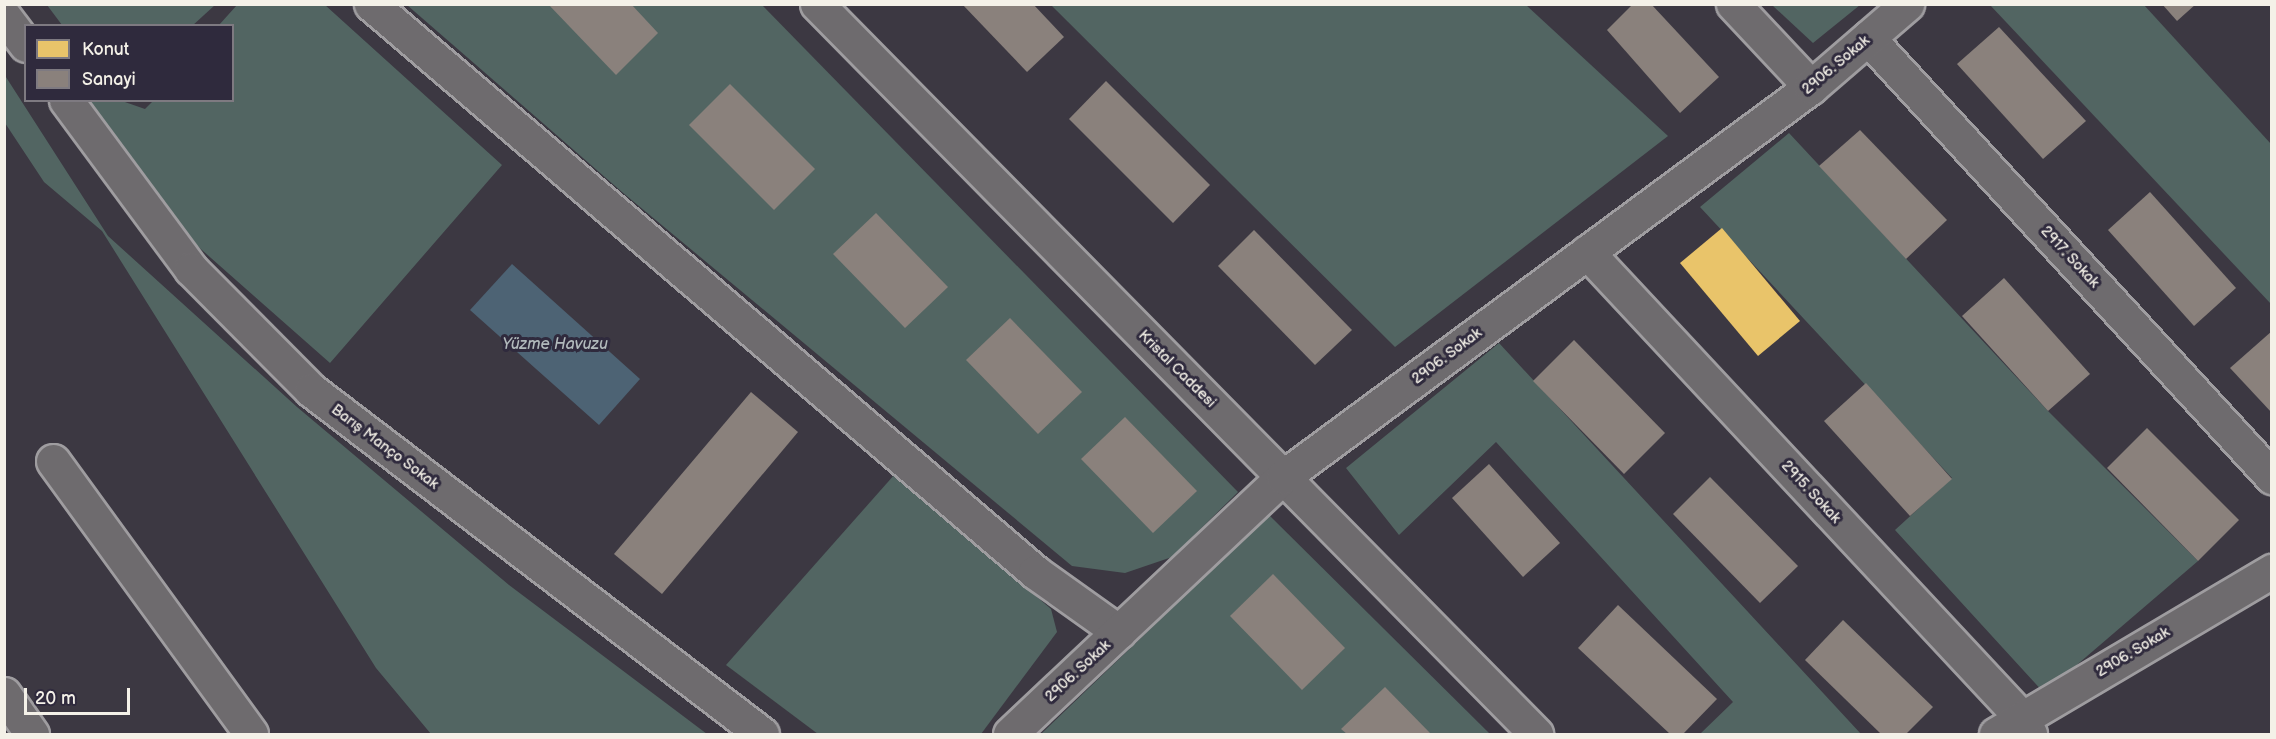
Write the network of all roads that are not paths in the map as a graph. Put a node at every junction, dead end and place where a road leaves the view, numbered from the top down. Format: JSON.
{"nodes":[{"id":1,"x":371,"y":4,"type":"edge"},
{"id":2,"x":817,"y":4,"type":"edge"},
{"id":3,"x":1733,"y":4,"type":"edge"},
{"id":4,"x":1907,"y":4,"type":"edge"},
{"id":5,"x":4,"y":16,"type":"edge"},
{"id":6,"x":1868,"y":38,"type":"junction"},
{"id":7,"x":24,"y":42,"type":"edge"},
{"id":8,"x":1811,"y":87,"type":"junction"},
{"id":9,"x":67,"y":102,"type":"edge"},
{"id":10,"x":1587,"y":252,"type":"junction"},
{"id":11,"x":53,"y":461,"type":"dead end"},
{"id":12,"x":1283,"y":477,"type":"junction"},
{"id":13,"x":2271,"y":477,"type":"edge"},
{"id":14,"x":2271,"y":571,"type":"edge"},
{"id":15,"x":1119,"y":632,"type":"junction"},
{"id":16,"x":4,"y":694,"type":"edge"},
{"id":17,"x":2016,"y":729,"type":"edge"},
{"id":18,"x":32,"y":735,"type":"edge"},
{"id":19,"x":251,"y":735,"type":"edge"},
{"id":20,"x":762,"y":735,"type":"edge"},
{"id":21,"x":1011,"y":735,"type":"edge"},
{"id":22,"x":1536,"y":735,"type":"edge"}],
"edges":[{"from":1,"to":15,"type":"street"},
{"from":2,"to":12,"type":"street","name":"Kristal Caddesi"},
{"from":3,"to":8,"type":"street"},
{"from":4,"to":6,"type":"street","name":"2906. Sokak"},
{"from":5,"to":7,"type":"street"},
{"from":6,"to":8,"type":"street","name":"2906. Sokak"},
{"from":6,"to":13,"type":"street","name":"2917. Sokak"},
{"from":8,"to":10,"type":"street","name":"2906. Sokak"},
{"from":9,"to":20,"type":"street","name":"Barış Manço Sokak"},
{"from":10,"to":12,"type":"street","name":"2906. Sokak"},
{"from":10,"to":17,"type":"street","name":"2915. Sokak"},
{"from":11,"to":19,"type":"street"},
{"from":12,"to":15,"type":"street","name":"2906. Sokak"},
{"from":12,"to":22,"type":"street","name":"Kristal Caddesi"},
{"from":14,"to":17,"type":"street","name":"2906. Sokak"},
{"from":15,"to":21,"type":"street","name":"2906. Sokak"},
{"from":16,"to":18,"type":"street"}]}
